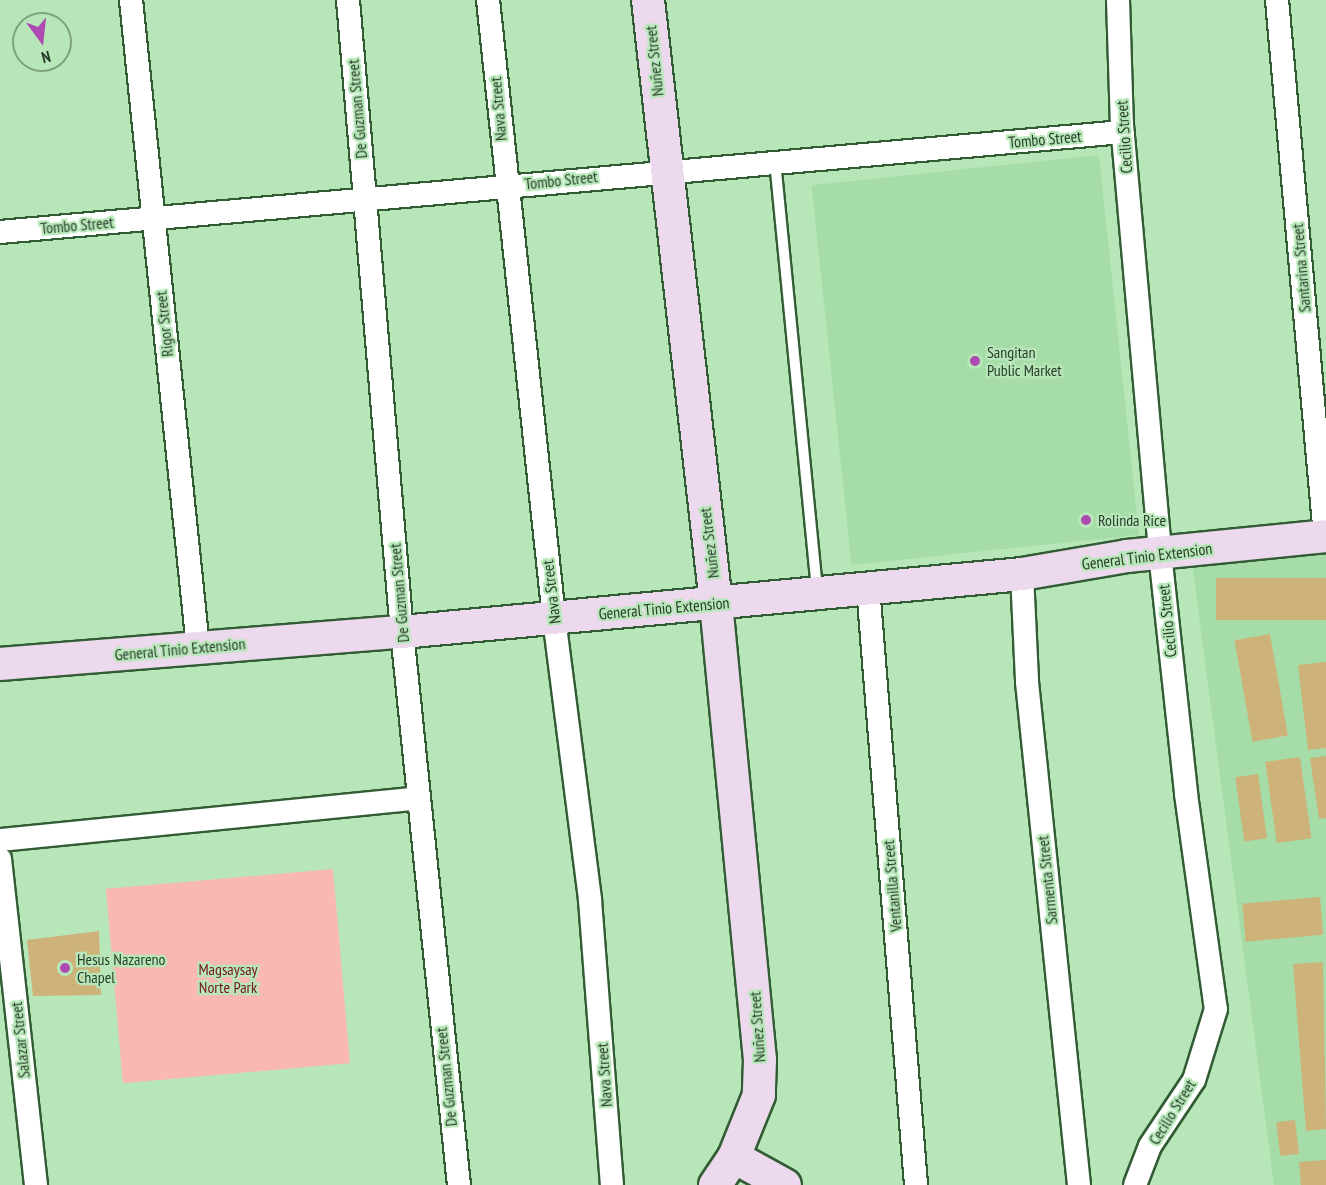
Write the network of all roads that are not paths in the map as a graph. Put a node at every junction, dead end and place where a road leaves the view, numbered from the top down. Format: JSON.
{"nodes":[{"id":1,"x":131,"y":0,"type":"edge"},
{"id":2,"x":348,"y":0,"type":"edge"},
{"id":3,"x":488,"y":0,"type":"edge"},
{"id":4,"x":648,"y":0,"type":"edge"},
{"id":5,"x":1118,"y":0,"type":"edge"},
{"id":6,"x":1277,"y":0,"type":"edge"},
{"id":7,"x":1123,"y":132,"type":"junction"},
{"id":8,"x":775,"y":161,"type":"junction"},
{"id":9,"x":665,"y":170,"type":"junction"},
{"id":10,"x":505,"y":186,"type":"junction"},
{"id":11,"x":364,"y":200,"type":"junction"},
{"id":12,"x":153,"y":219,"type":"junction"},
{"id":13,"x":0,"y":232,"type":"edge"},
{"id":14,"x":1326,"y":536,"type":"edge"},
{"id":15,"x":1160,"y":553,"type":"junction"},
{"id":16,"x":1022,"y":574,"type":"junction"},
{"id":17,"x":868,"y":587,"type":"junction"},
{"id":18,"x":817,"y":592,"type":"junction"},
{"id":19,"x":716,"y":603,"type":"junction"},
{"id":20,"x":554,"y":618,"type":"junction"},
{"id":21,"x":402,"y":632,"type":"junction"},
{"id":22,"x":198,"y":647,"type":"junction"},
{"id":23,"x":0,"y":664,"type":"edge"},
{"id":24,"x":418,"y":798,"type":"junction"},
{"id":25,"x":0,"y":840,"type":"edge"},
{"id":26,"x":0,"y":859,"type":"edge"},
{"id":27,"x":734,"y":1157,"type":"junction"},
{"id":28,"x":36,"y":1185,"type":"edge"},
{"id":29,"x":459,"y":1185,"type":"edge"},
{"id":30,"x":612,"y":1185,"type":"edge"},
{"id":31,"x":715,"y":1185,"type":"edge"},
{"id":32,"x":785,"y":1185,"type":"edge"},
{"id":33,"x":916,"y":1185,"type":"edge"},
{"id":34,"x":1079,"y":1185,"type":"edge"},
{"id":35,"x":1135,"y":1185,"type":"edge"}],
"edges":[{"from":1,"to":12,"type":"street","name":"Rigor Street"},
{"from":2,"to":11,"type":"street","name":"De Guzman Street"},
{"from":3,"to":10,"type":"street","name":"Nava Street"},
{"from":4,"to":9,"type":"street","name":"Nuñez Street"},
{"from":5,"to":7,"type":"street","name":"Cecilio Street"},
{"from":6,"to":14,"type":"street","name":"Santarina Street"},
{"from":7,"to":8,"type":"street","name":"Tombo Street"},
{"from":7,"to":15,"type":"street","name":"Cecilio Street"},
{"from":8,"to":9,"type":"street","name":"Tombo Street"},
{"from":8,"to":18,"type":"lane"},
{"from":9,"to":10,"type":"street","name":"Tombo Street"},
{"from":9,"to":19,"type":"street","name":"Nuñez Street"},
{"from":10,"to":11,"type":"street","name":"Tombo Street"},
{"from":10,"to":20,"type":"street","name":"Nava Street"},
{"from":11,"to":12,"type":"street","name":"Tombo Street"},
{"from":11,"to":21,"type":"street","name":"De Guzman Street"},
{"from":12,"to":13,"type":"street","name":"Tombo Street"},
{"from":12,"to":22,"type":"street","name":"Rigor Street"},
{"from":14,"to":15,"type":"street","name":"General Tinio Extension"},
{"from":15,"to":16,"type":"street","name":"General Tinio Extension"},
{"from":15,"to":35,"type":"street","name":"Cecilio Street"},
{"from":16,"to":17,"type":"street","name":"General Tinio Extension"},
{"from":16,"to":34,"type":"street","name":"Sarmenta Street"},
{"from":17,"to":18,"type":"street","name":"General Tinio Extension"},
{"from":17,"to":33,"type":"street","name":"Ventanilla Street"},
{"from":18,"to":19,"type":"street","name":"General Tinio Extension"},
{"from":19,"to":20,"type":"street","name":"General Tinio Extension"},
{"from":19,"to":27,"type":"street","name":"Nuñez Street"},
{"from":20,"to":21,"type":"street","name":"General Tinio Extension"},
{"from":20,"to":30,"type":"street","name":"Nava Street"},
{"from":21,"to":22,"type":"street","name":"General Tinio Extension"},
{"from":21,"to":24,"type":"street","name":"De Guzman Street"},
{"from":22,"to":23,"type":"street","name":"General Tinio Extension"},
{"from":24,"to":25,"type":"street"},
{"from":24,"to":29,"type":"street","name":"De Guzman Street"},
{"from":26,"to":28,"type":"street","name":"Salazar Street"},
{"from":27,"to":31,"type":"street","name":"Nuñez Street"},
{"from":27,"to":32,"type":"street"}]}
